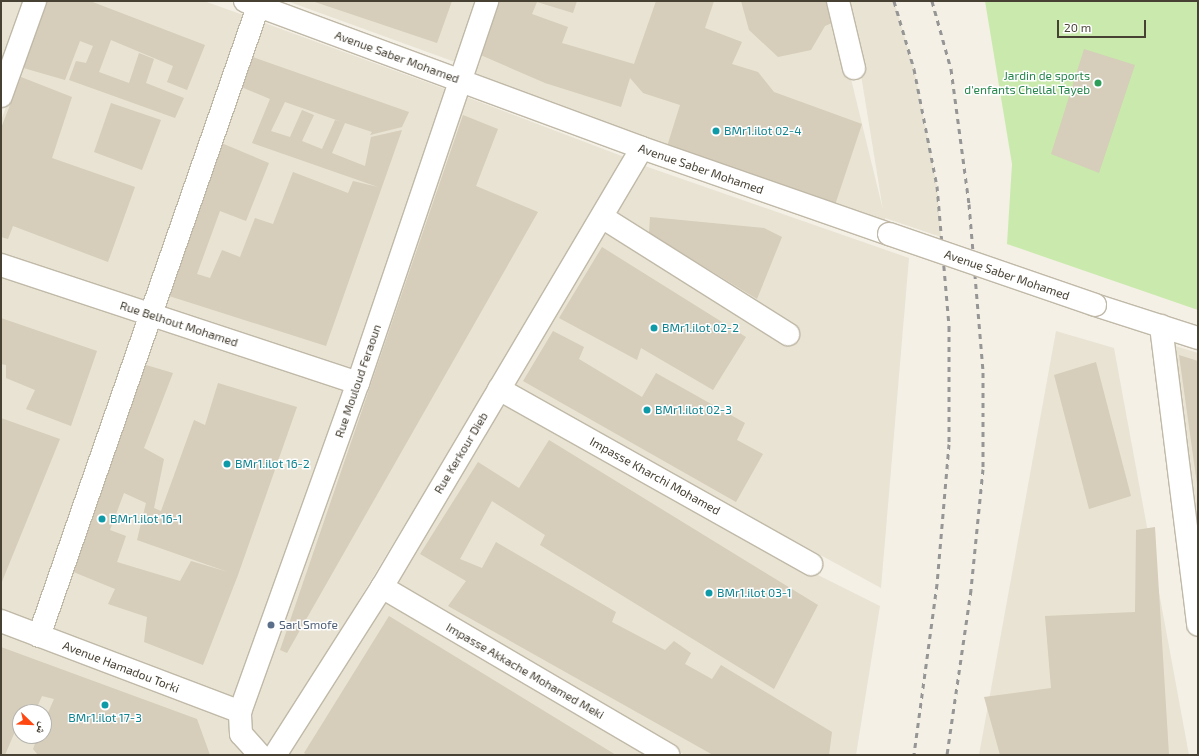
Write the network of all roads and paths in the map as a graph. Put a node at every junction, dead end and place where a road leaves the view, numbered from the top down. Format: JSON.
{"nodes":[{"id":1,"x":35,"y":1,"type":"edge"},
{"id":2,"x":487,"y":1,"type":"edge"},
{"id":3,"x":838,"y":1,"type":"edge"},
{"id":4,"x":254,"y":3,"type":"edge"},
{"id":5,"x":854,"y":68,"type":"dead end"},
{"id":6,"x":460,"y":80,"type":"junction"},
{"id":7,"x":1,"y":96,"type":"edge"},
{"id":8,"x":642,"y":148,"type":"junction"},
{"id":9,"x":602,"y":217,"type":"junction"},
{"id":10,"x":1,"y":265,"type":"edge"},
{"id":11,"x":150,"y":314,"type":"junction"},
{"id":12,"x":1161,"y":326,"type":"junction"},
{"id":13,"x":788,"y":334,"type":"dead end"},
{"id":14,"x":1198,"y":338,"type":"edge"},
{"id":15,"x":358,"y":383,"type":"junction"},
{"id":16,"x":499,"y":389,"type":"junction"},
{"id":17,"x":811,"y":564,"type":"dead end"},
{"id":18,"x":382,"y":587,"type":"junction"},
{"id":19,"x":1,"y":621,"type":"edge"},
{"id":20,"x":1198,"y":625,"type":"edge"},
{"id":21,"x":39,"y":636,"type":"junction"},
{"id":22,"x":240,"y":712,"type":"junction"},
{"id":23,"x":260,"y":755,"type":"edge"},
{"id":24,"x":275,"y":755,"type":"edge"},
{"id":25,"x":668,"y":755,"type":"edge"}],
"edges":[{"from":1,"to":7,"type":"street"},
{"from":2,"to":6,"type":"street","name":"Rue Mouloud Feraoun"},
{"from":3,"to":5,"type":"street"},
{"from":4,"to":6,"type":"street","name":"Avenue Saber Mohamed"},
{"from":4,"to":11,"type":"street"},
{"from":6,"to":8,"type":"street","name":"Avenue Saber Mohamed"},
{"from":6,"to":15,"type":"street","name":"Rue Mouloud Feraoun"},
{"from":8,"to":9,"type":"street","name":"Rue Kerkour Dieb"},
{"from":8,"to":12,"type":"street","name":"Avenue Saber Mohamed","bridge":true},
{"from":9,"to":13,"type":"street"},
{"from":9,"to":16,"type":"street","name":"Rue Kerkour Dieb"},
{"from":10,"to":11,"type":"street","name":"Rue Belhout Mohamed"},
{"from":11,"to":15,"type":"street","name":"Rue Belhout Mohamed"},
{"from":11,"to":21,"type":"street"},
{"from":12,"to":14,"type":"street","name":"Avenue Saber Mohamed"},
{"from":12,"to":20,"type":"street"},
{"from":15,"to":22,"type":"street","name":"Rue Mouloud Feraoun"},
{"from":16,"to":17,"type":"street","name":"Impasse Kharchi Mohamed"},
{"from":16,"to":18,"type":"street","name":"Rue Kerkour Dieb"},
{"from":18,"to":24,"type":"street","name":"Rue Kerkour Dieb"},
{"from":18,"to":25,"type":"street","name":"Impasse Akkache Mohamed Meki"},
{"from":19,"to":21,"type":"street","name":"Avenue Hamadou Torki"},
{"from":21,"to":22,"type":"street","name":"Avenue Hamadou Torki"},
{"from":22,"to":23,"type":"street","name":"Rue Mouloud Feraoun"}]}
